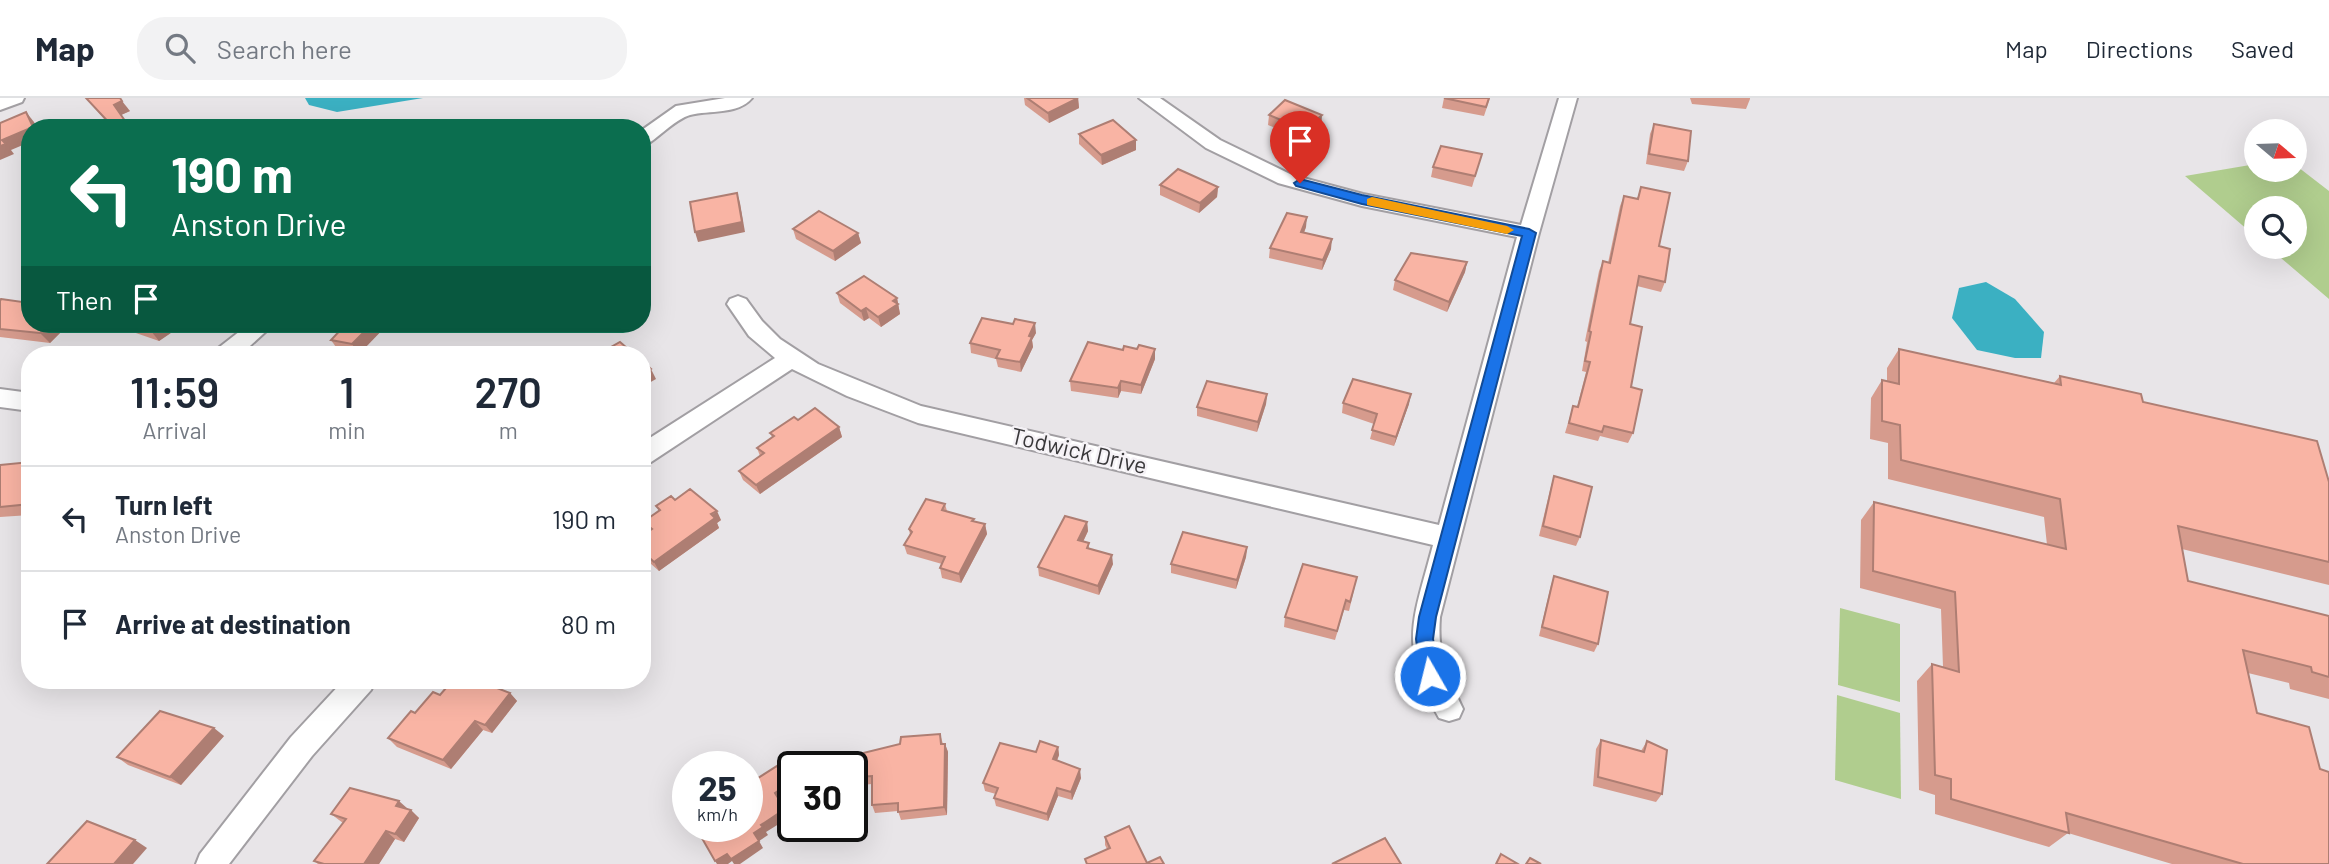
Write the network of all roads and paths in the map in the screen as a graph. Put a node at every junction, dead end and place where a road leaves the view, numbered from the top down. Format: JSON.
{"nodes":[{"id":1,"x":15,"y":98,"type":"edge"},
{"id":2,"x":743,"y":98,"type":"edge"},
{"id":3,"x":1148,"y":98,"type":"edge"},
{"id":4,"x":1568,"y":98,"type":"edge"},
{"id":5,"x":0,"y":104,"type":"edge"},
{"id":6,"x":651,"y":133,"type":"edge"},
{"id":7,"x":1529,"y":233,"type":"junction"},
{"id":8,"x":738,"y":304,"type":"dead end"},
{"id":9,"x":252,"y":333,"type":"edge"},
{"id":10,"x":236,"y":346,"type":"edge"},
{"id":11,"x":792,"y":358,"type":"junction"},
{"id":12,"x":0,"y":398,"type":"edge"},
{"id":13,"x":21,"y":401,"type":"edge"},
{"id":14,"x":651,"y":450,"type":"edge"},
{"id":15,"x":1449,"y":538,"type":"junction"},
{"id":16,"x":353,"y":689,"type":"edge"},
{"id":17,"x":1449,"y":709,"type":"dead end"},
{"id":18,"x":211,"y":864,"type":"edge"}],
"edges":[{"from":1,"to":5,"type":"street"},
{"from":2,"to":6,"type":"street"},
{"from":3,"to":7,"type":"street"},
{"from":4,"to":7,"type":"street"},
{"from":7,"to":15,"type":"street"},
{"from":8,"to":11,"type":"street","name":"Todwick Drive"},
{"from":9,"to":10,"type":"street"},
{"from":11,"to":14,"type":"street"},
{"from":11,"to":15,"type":"street","name":"Todwick Drive"},
{"from":12,"to":13,"type":"street"},
{"from":15,"to":17,"type":"street"},
{"from":16,"to":18,"type":"street"}]}
